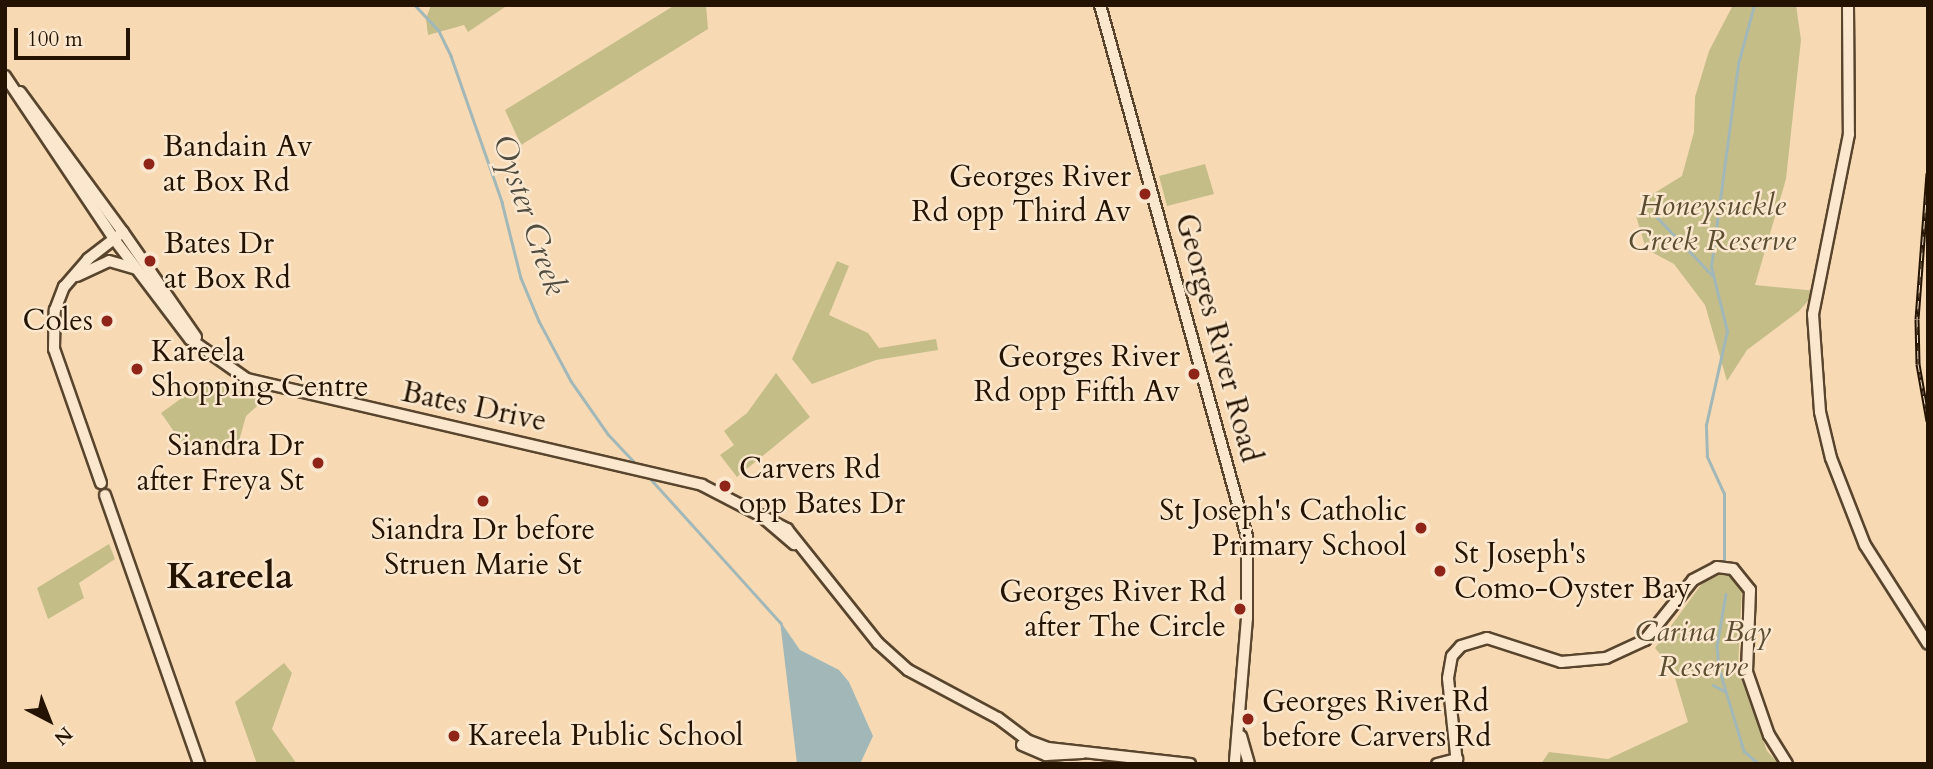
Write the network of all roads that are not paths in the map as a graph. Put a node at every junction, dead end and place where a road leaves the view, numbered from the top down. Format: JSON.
{"nodes":[{"id":1,"x":1100,"y":5,"type":"edge"},
{"id":2,"x":1848,"y":5,"type":"edge"},
{"id":3,"x":5,"y":76,"type":"edge"},
{"id":4,"x":119,"y":235,"type":"junction"},
{"id":5,"x":136,"y":269,"type":"junction"},
{"id":6,"x":62,"y":290,"type":"junction"},
{"id":7,"x":204,"y":349,"type":"junction"},
{"id":8,"x":1928,"y":644,"type":"edge"},
{"id":9,"x":1241,"y":732,"type":"junction"},
{"id":10,"x":1457,"y":761,"type":"edge"},
{"id":11,"x":1233,"y":763,"type":"edge"},
{"id":12,"x":1249,"y":763,"type":"edge"},
{"id":13,"x":199,"y":764,"type":"edge"},
{"id":14,"x":1190,"y":764,"type":"edge"},
{"id":15,"x":1437,"y":764,"type":"edge"},
{"id":16,"x":1787,"y":764,"type":"edge"}],
"edges":[{"from":1,"to":9,"type":"street","name":"Georges River Road"},
{"from":2,"to":8,"type":"street"},
{"from":3,"to":4,"type":"main road","name":"Bates Drive"},
{"from":4,"to":5,"type":"street","name":"Bates Drive"},
{"from":4,"to":6,"type":"street"},
{"from":4,"to":7,"type":"street","name":"Bates Drive"},
{"from":5,"to":6,"type":"street"},
{"from":5,"to":7,"type":"street","name":"Bates Drive"},
{"from":6,"to":13,"type":"street"},
{"from":7,"to":14,"type":"street","name":"Bates Drive"},
{"from":9,"to":11,"type":"street","name":"Georges River Road"},
{"from":9,"to":12,"type":"street","name":"Georges River Road"},
{"from":10,"to":15,"type":"street"},
{"from":10,"to":16,"type":"street"},
{"from":11,"to":12,"type":"street"}]}
